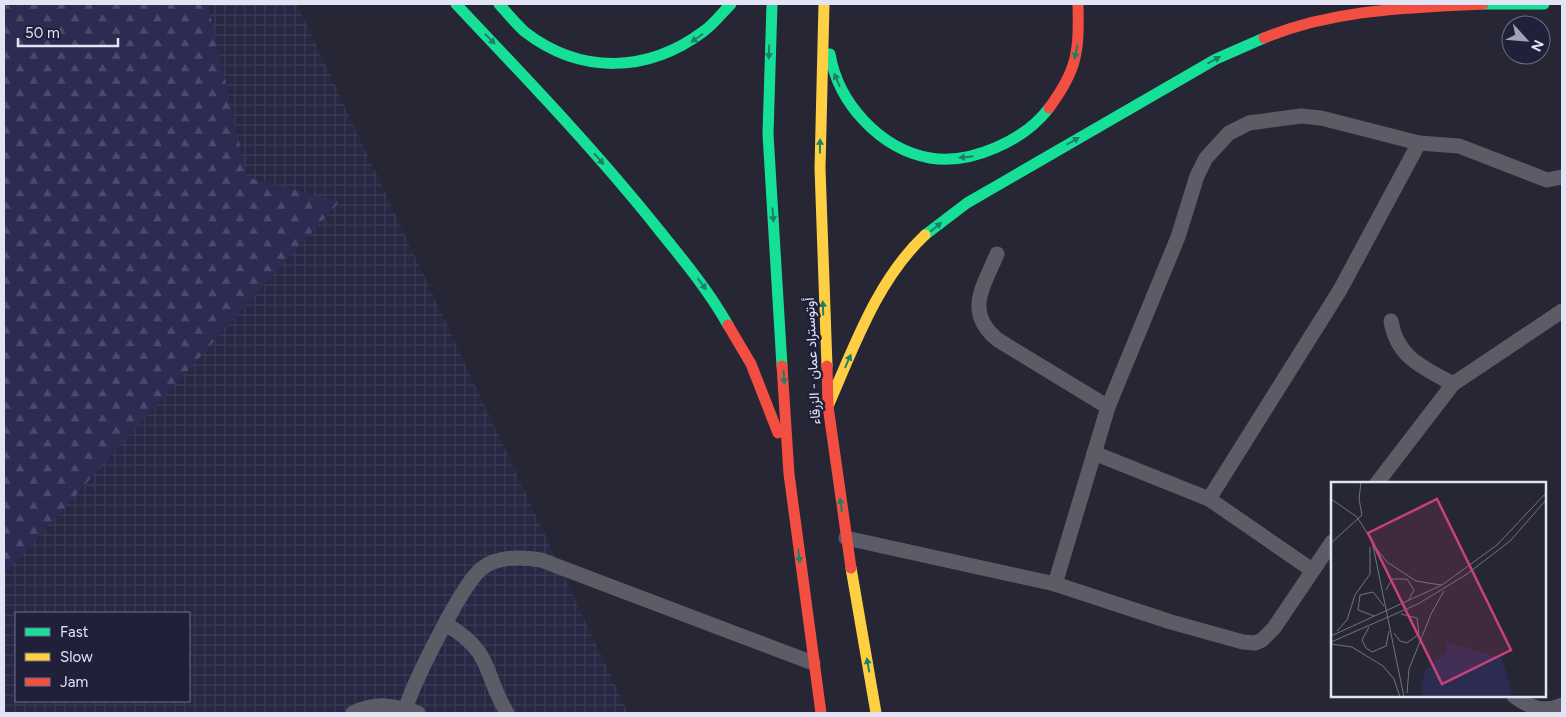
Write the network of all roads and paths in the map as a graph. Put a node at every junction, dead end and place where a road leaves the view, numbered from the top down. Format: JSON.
{"nodes":[{"id":1,"x":456,"y":4,"type":"edge"},
{"id":2,"x":499,"y":4,"type":"edge"},
{"id":3,"x":731,"y":4,"type":"edge"},
{"id":4,"x":772,"y":4,"type":"edge"},
{"id":5,"x":824,"y":4,"type":"edge"},
{"id":6,"x":1078,"y":4,"type":"edge"},
{"id":7,"x":1483,"y":4,"type":"edge"},
{"id":8,"x":1544,"y":4,"type":"edge"},
{"id":9,"x":1419,"y":143,"type":"junction"},
{"id":10,"x":1562,"y":177,"type":"edge"},
{"id":11,"x":997,"y":254,"type":"dead end"},
{"id":12,"x":1562,"y":311,"type":"edge"},
{"id":13,"x":1391,"y":321,"type":"dead end"},
{"id":14,"x":1453,"y":384,"type":"junction"},
{"id":15,"x":828,"y":406,"type":"junction"},
{"id":16,"x":1108,"y":407,"type":"junction"},
{"id":17,"x":1094,"y":453,"type":"junction"},
{"id":18,"x":789,"y":474,"type":"junction"},
{"id":19,"x":1383,"y":481,"type":"edge"},
{"id":20,"x":1209,"y":499,"type":"junction"},
{"id":21,"x":846,"y":538,"type":"junction"},
{"id":22,"x":1331,"y":543,"type":"edge"},
{"id":23,"x":1312,"y":570,"type":"junction"},
{"id":24,"x":1055,"y":584,"type":"junction"},
{"id":25,"x":446,"y":624,"type":"junction"},
{"id":26,"x":813,"y":663,"type":"junction"},
{"id":27,"x":1516,"y":697,"type":"edge"},
{"id":28,"x":1562,"y":705,"type":"edge"},
{"id":29,"x":409,"y":712,"type":"edge"},
{"id":30,"x":352,"y":713,"type":"edge"},
{"id":31,"x":507,"y":713,"type":"edge"},
{"id":32,"x":821,"y":713,"type":"edge"},
{"id":33,"x":876,"y":713,"type":"edge"}],
"edges":[{"from":1,"to":18,"type":"highway","one_way":true},
{"from":3,"to":2,"type":"highway","one_way":true},
{"from":4,"to":18,"type":"highway","name":"أوتوستراد عمان - الزرقاء","one_way":true},
{"from":6,"to":5,"type":"highway","one_way":true},
{"from":15,"to":5,"type":"highway","name":"أوتوستراد عمان - الزرقاء","one_way":true},
{"from":7,"to":8,"type":"highway"},
{"from":15,"to":7,"type":"highway","one_way":true},
{"from":9,"to":10,"type":"street"},
{"from":9,"to":16,"type":"street"},
{"from":9,"to":20,"type":"street"},
{"from":11,"to":16,"type":"street"},
{"from":12,"to":14,"type":"street"},
{"from":13,"to":14,"type":"street"},
{"from":14,"to":19,"type":"street"},
{"from":21,"to":15,"type":"highway","name":"أوتوستراد عمان - الزرقاء","one_way":true},
{"from":16,"to":17,"type":"street"},
{"from":17,"to":20,"type":"street"},
{"from":17,"to":24,"type":"street"},
{"from":18,"to":26,"type":"highway","name":"أوتوستراد عمان - الزرقاء","one_way":true},
{"from":20,"to":23,"type":"street"},
{"from":21,"to":24,"type":"street"},
{"from":33,"to":21,"type":"highway","name":"أوتوستراد عمان - الزرقاء","one_way":true},
{"from":22,"to":23,"type":"street"},
{"from":23,"to":24,"type":"street"},
{"from":25,"to":26,"type":"street"},
{"from":25,"to":29,"type":"street"},
{"from":25,"to":31,"type":"street"},
{"from":26,"to":32,"type":"highway","name":"أوتوستراد عمان - الزرقاء"},
{"from":27,"to":28,"type":"street"},
{"from":29,"to":30,"type":"street"}]}
